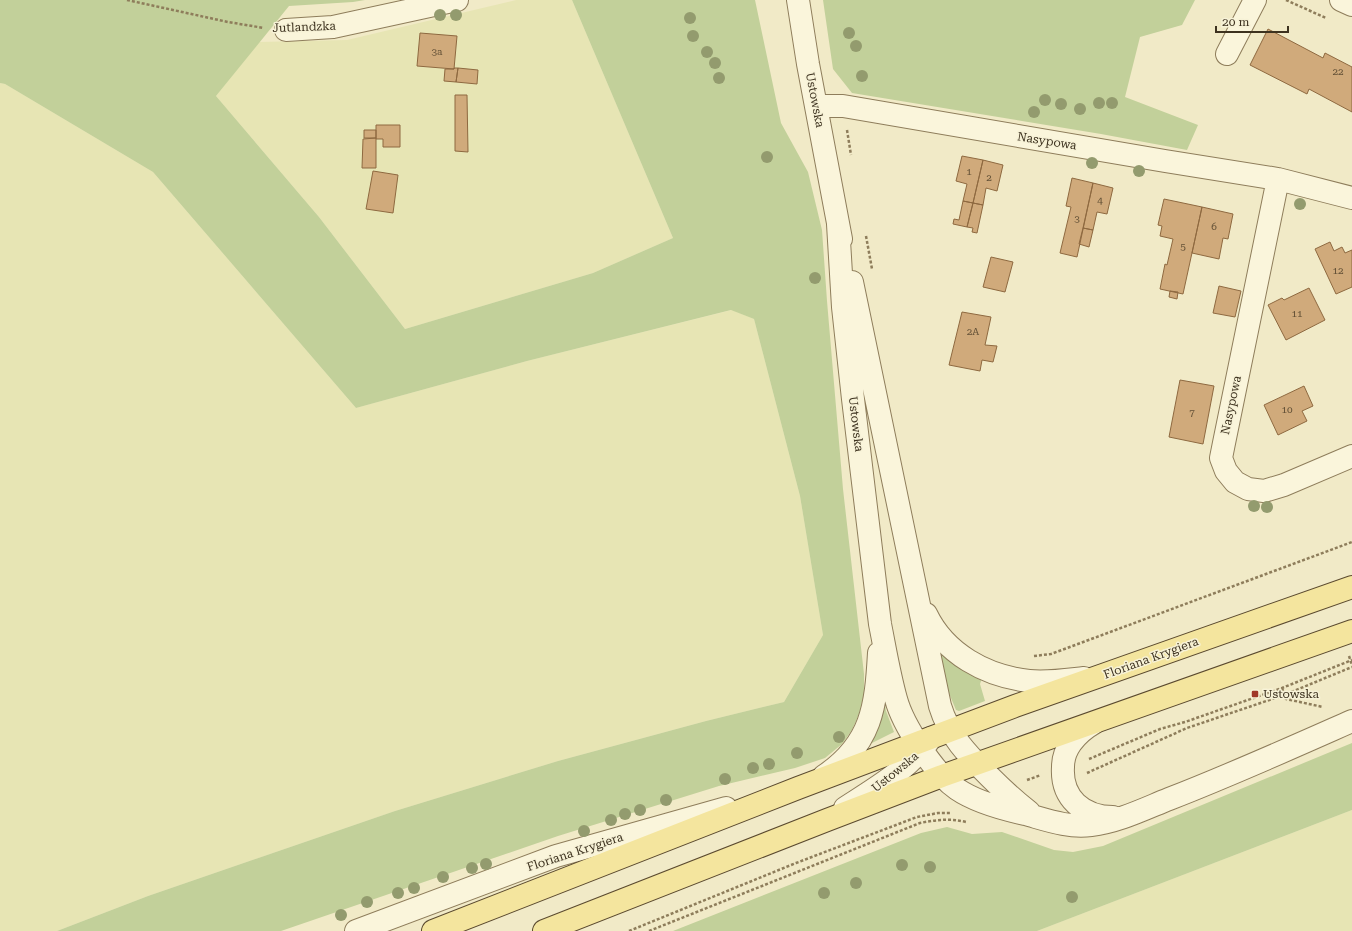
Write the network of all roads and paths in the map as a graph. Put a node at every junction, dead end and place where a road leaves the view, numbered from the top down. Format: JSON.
{"nodes":[{"id":1,"x":127,"y":0,"type":"edge"},
{"id":2,"x":457,"y":0,"type":"edge"},
{"id":3,"x":798,"y":0,"type":"edge"},
{"id":4,"x":1255,"y":0,"type":"edge"},
{"id":5,"x":1286,"y":0,"type":"edge"},
{"id":6,"x":1341,"y":0,"type":"edge"},
{"id":7,"x":1352,"y":5,"type":"edge"},
{"id":8,"x":1332,"y":21,"type":"dead end"},
{"id":9,"x":286,"y":30,"type":"joint"},
{"id":10,"x":1227,"y":54,"type":"dead end"},
{"id":11,"x":816,"y":106,"type":"junction"},
{"id":12,"x":1278,"y":179,"type":"junction"},
{"id":13,"x":1352,"y":198,"type":"edge"},
{"id":14,"x":838,"y":224,"type":"junction"},
{"id":15,"x":865,"y":231,"type":"dead end"},
{"id":16,"x":872,"y":270,"type":"dead end"},
{"id":17,"x":1352,"y":456,"type":"edge"},
{"id":18,"x":1352,"y":542,"type":"edge"},
{"id":19,"x":1352,"y":587,"type":"edge"},
{"id":20,"x":919,"y":599,"type":"junction"},
{"id":21,"x":880,"y":624,"type":"junction"},
{"id":22,"x":1352,"y":631,"type":"edge"},
{"id":23,"x":1032,"y":656,"type":"dead end"},
{"id":24,"x":1352,"y":660,"type":"edge"},
{"id":25,"x":1352,"y":666,"type":"edge"},
{"id":26,"x":1101,"y":676,"type":"junction"},
{"id":27,"x":1282,"y":688,"type":"junction"},
{"id":28,"x":1284,"y":694,"type":"junction"},
{"id":29,"x":1324,"y":707,"type":"dead end"},
{"id":30,"x":1097,"y":721,"type":"junction"},
{"id":31,"x":1352,"y":722,"type":"edge"},
{"id":32,"x":930,"y":740,"type":"junction"},
{"id":33,"x":1088,"y":759,"type":"dead end"},
{"id":34,"x":977,"y":764,"type":"junction"},
{"id":35,"x":1047,"y":774,"type":"dead end"},
{"id":36,"x":1082,"y":775,"type":"dead end"},
{"id":37,"x":942,"y":776,"type":"junction"},
{"id":38,"x":819,"y":780,"type":"junction"},
{"id":39,"x":1022,"y":781,"type":"dead end"},
{"id":40,"x":798,"y":788,"type":"junction"},
{"id":41,"x":951,"y":813,"type":"dead end"},
{"id":42,"x":1037,"y":817,"type":"junction"},
{"id":43,"x":1122,"y":817,"type":"junction"},
{"id":44,"x":827,"y":820,"type":"junction"},
{"id":45,"x":971,"y":823,"type":"dead end"},
{"id":46,"x":356,"y":931,"type":"edge"},
{"id":47,"x":433,"y":931,"type":"edge"},
{"id":48,"x":544,"y":931,"type":"edge"},
{"id":49,"x":629,"y":931,"type":"edge"},
{"id":50,"x":649,"y":931,"type":"edge"}],
"edges":[{"from":1,"to":9,"type":"path","name":"Jutlandzka"},
{"from":2,"to":9,"type":"street","name":"Jutlandzka"},
{"from":3,"to":11,"type":"street","name":"Ustowska"},
{"from":4,"to":10,"type":"street"},
{"from":5,"to":8,"type":"path"},
{"from":6,"to":7,"type":"street"},
{"from":11,"to":12,"type":"street","name":"Nasypowa"},
{"from":11,"to":14,"type":"street","name":"Ustowska"},
{"from":12,"to":13,"type":"street","name":"Nasypowa"},
{"from":12,"to":17,"type":"street","name":"Nasypowa"},
{"from":14,"to":20,"type":"street","name":"Ustowska"},
{"from":14,"to":21,"type":"street","name":"Ustowska"},
{"from":15,"to":16,"type":"path"},
{"from":18,"to":23,"type":"path"},
{"from":19,"to":26,"type":"main road","name":"Floriana Krygiera"},
{"from":20,"to":26,"type":"street","name":"Ustowska"},
{"from":20,"to":32,"type":"street","name":"Ustowska"},
{"from":21,"to":32,"type":"street","name":"Ustowska"},
{"from":21,"to":38,"type":"street","name":"Ustowska"},
{"from":22,"to":30,"type":"main road"},
{"from":24,"to":27,"type":"path"},
{"from":25,"to":28,"type":"path"},
{"from":26,"to":32,"type":"main road","name":"Floriana Krygiera"},
{"from":27,"to":28,"type":"path"},
{"from":27,"to":33,"type":"path"},
{"from":28,"to":29,"type":"path"},
{"from":28,"to":36,"type":"path"},
{"from":30,"to":34,"type":"main road"},
{"from":30,"to":43,"type":"street"},
{"from":31,"to":43,"type":"street"},
{"from":32,"to":34,"type":"street"},
{"from":32,"to":37,"type":"street"},
{"from":32,"to":38,"type":"main road","name":"Floriana Krygiera"},
{"from":32,"to":44,"type":"street","name":"Ustowska"},
{"from":34,"to":37,"type":"main road"},
{"from":34,"to":42,"type":"street"},
{"from":35,"to":39,"type":"path"},
{"from":37,"to":42,"type":"street"},
{"from":37,"to":44,"type":"main road"},
{"from":38,"to":40,"type":"main road","name":"Floriana Krygiera"},
{"from":40,"to":46,"type":"street","name":"Floriana Krygiera"},
{"from":40,"to":47,"type":"main road","name":"Floriana Krygiera"},
{"from":41,"to":49,"type":"path"},
{"from":42,"to":43,"type":"street"},
{"from":44,"to":48,"type":"main road"},
{"from":45,"to":50,"type":"path"}]}
